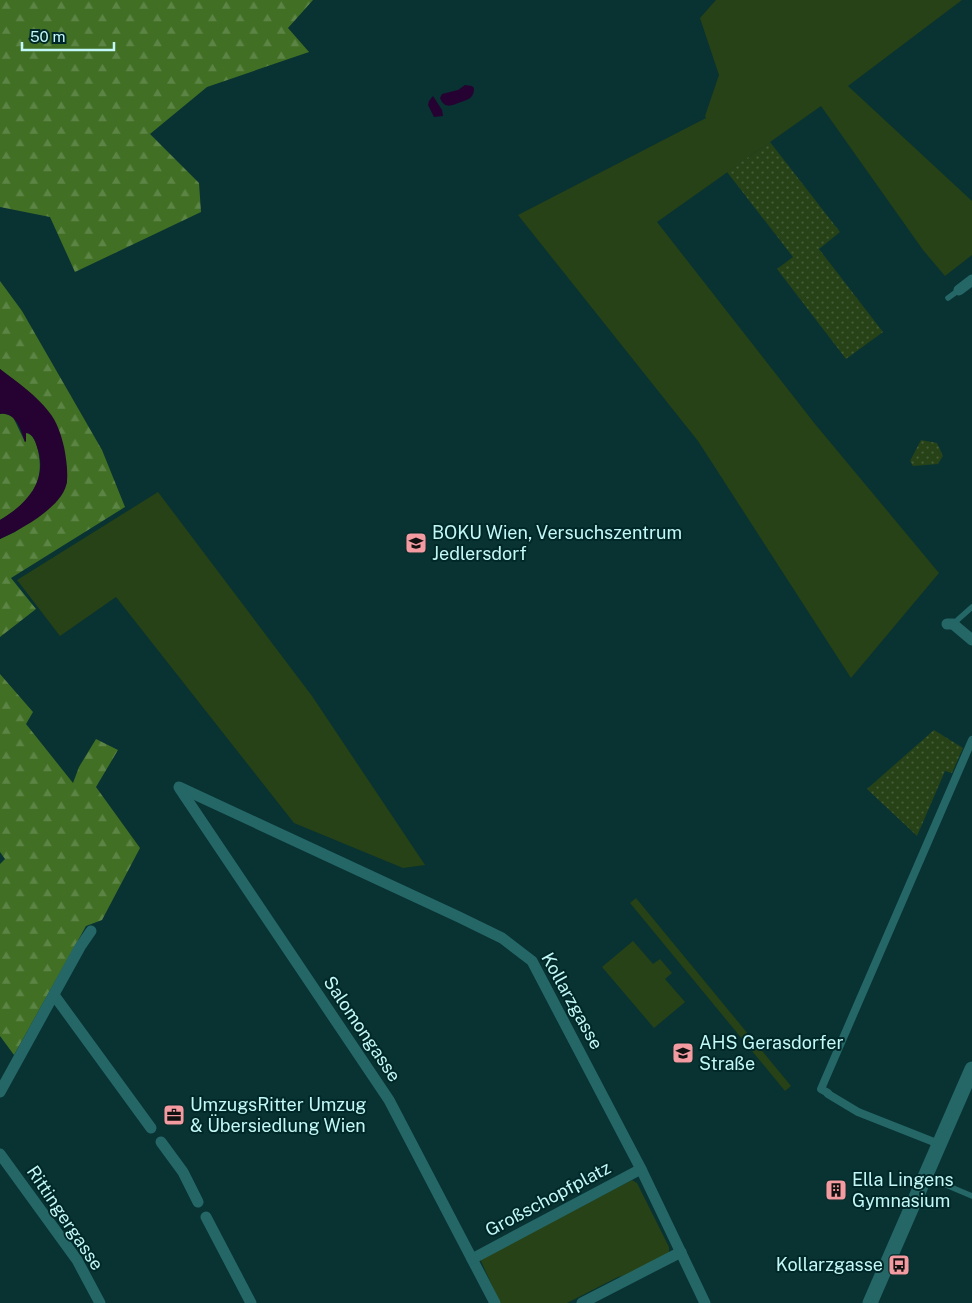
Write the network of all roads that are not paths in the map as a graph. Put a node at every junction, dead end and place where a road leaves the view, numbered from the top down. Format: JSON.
{"nodes":[{"id":1,"x":972,"y":280,"type":"edge"},
{"id":2,"x":959,"y":290,"type":"joint"},
{"id":3,"x":948,"y":298,"type":"dead end"},
{"id":4,"x":972,"y":607,"type":"edge"},
{"id":5,"x":950,"y":624,"type":"joint"},
{"id":6,"x":972,"y":640,"type":"edge"},
{"id":7,"x":972,"y":740,"type":"edge"},
{"id":8,"x":179,"y":787,"type":"joint"},
{"id":9,"x":91,"y":931,"type":"dead end"},
{"id":10,"x":54,"y":995,"type":"junction"},
{"id":11,"x":971,"y":1074,"type":"edge"},
{"id":12,"x":0,"y":1092,"type":"edge"},
{"id":13,"x":151,"y":1128,"type":"dead end"},
{"id":14,"x":161,"y":1142,"type":"dead end"},
{"id":15,"x":939,"y":1144,"type":"junction"},
{"id":16,"x":0,"y":1154,"type":"edge"},
{"id":17,"x":641,"y":1169,"type":"junction"},
{"id":18,"x":925,"y":1176,"type":"junction"},
{"id":19,"x":972,"y":1196,"type":"edge"},
{"id":20,"x":198,"y":1202,"type":"dead end"},
{"id":21,"x":206,"y":1217,"type":"dead end"},
{"id":22,"x":681,"y":1252,"type":"junction"},
{"id":23,"x":472,"y":1259,"type":"junction"},
{"id":24,"x":100,"y":1303,"type":"edge"},
{"id":25,"x":251,"y":1303,"type":"edge"},
{"id":26,"x":495,"y":1303,"type":"edge"},
{"id":27,"x":582,"y":1303,"type":"edge"},
{"id":28,"x":705,"y":1303,"type":"edge"},
{"id":29,"x":870,"y":1303,"type":"edge"}],
"edges":[{"from":1,"to":2,"type":"street"},
{"from":2,"to":3,"type":"lane"},
{"from":4,"to":5,"type":"lane"},
{"from":5,"to":6,"type":"street"},
{"from":7,"to":15,"type":"street"},
{"from":8,"to":17,"type":"street","name":"Kollarzgasse"},
{"from":8,"to":23,"type":"street","name":"Salomongasse"},
{"from":9,"to":10,"type":"street"},
{"from":10,"to":12,"type":"street"},
{"from":10,"to":13,"type":"street"},
{"from":11,"to":15,"type":"main road"},
{"from":14,"to":20,"type":"street"},
{"from":15,"to":18,"type":"main road"},
{"from":16,"to":24,"type":"street","name":"Rittingergasse"},
{"from":17,"to":22,"type":"street","name":"Kollarzgasse"},
{"from":17,"to":23,"type":"street","name":"Großschopfplatz"},
{"from":18,"to":19,"type":"lane"},
{"from":18,"to":29,"type":"main road"},
{"from":21,"to":25,"type":"street"},
{"from":22,"to":27,"type":"street"},
{"from":22,"to":28,"type":"street","name":"Kollarzgasse"},
{"from":23,"to":26,"type":"street","name":"Salomongasse"}]}
